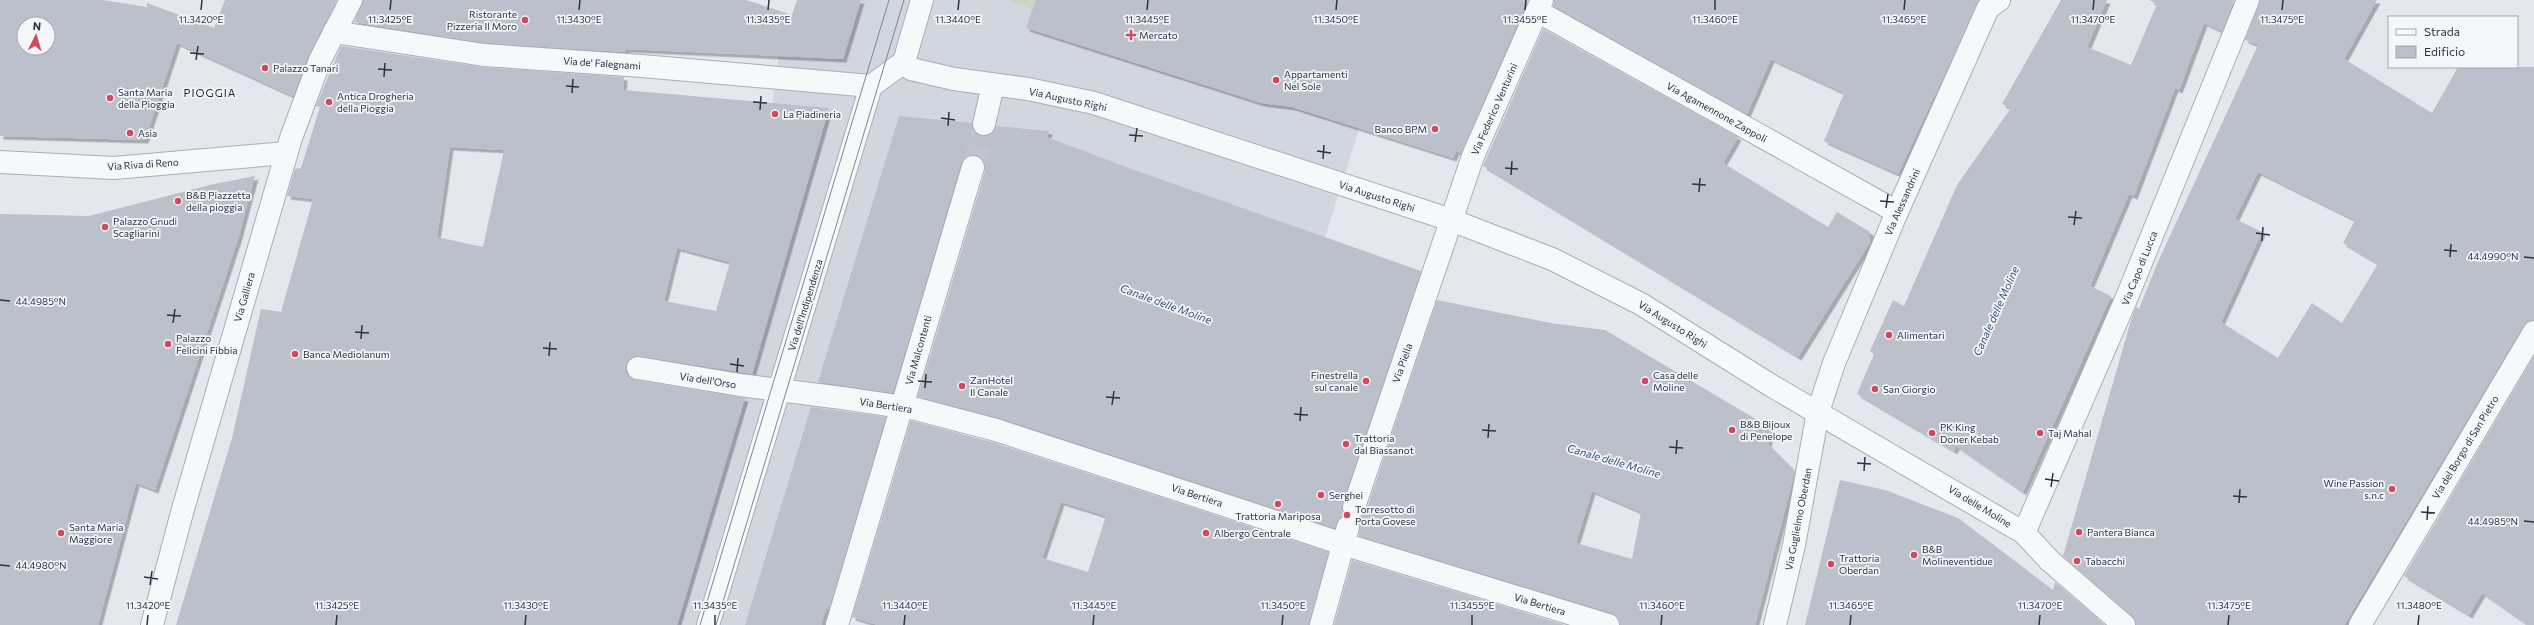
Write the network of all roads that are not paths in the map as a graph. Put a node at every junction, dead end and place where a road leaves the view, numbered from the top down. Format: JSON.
{"nodes":[{"id":1,"x":351,"y":0,"type":"edge"},
{"id":2,"x":922,"y":0,"type":"edge"},
{"id":3,"x":1999,"y":0,"type":"edge"},
{"id":4,"x":2248,"y":0,"type":"edge"},
{"id":5,"x":1540,"y":5,"type":"edge"},
{"id":6,"x":334,"y":32,"type":"junction"},
{"id":7,"x":904,"y":62,"type":"junction"},
{"id":8,"x":993,"y":85,"type":"junction"},
{"id":9,"x":871,"y":86,"type":"junction"},
{"id":10,"x":984,"y":124,"type":"tunnel mouth"},
{"id":11,"x":286,"y":153,"type":"junction"},
{"id":12,"x":0,"y":162,"type":"edge"},
{"id":13,"x":973,"y":167,"type":"tunnel mouth"},
{"id":14,"x":1897,"y":212,"type":"junction"},
{"id":15,"x":1451,"y":220,"type":"junction"},
{"id":16,"x":2534,"y":332,"type":"edge"},
{"id":17,"x":638,"y":368,"type":"dead end"},
{"id":18,"x":779,"y":389,"type":"junction"},
{"id":19,"x":902,"y":406,"type":"junction"},
{"id":20,"x":1818,"y":412,"type":"junction"},
{"id":21,"x":1354,"y":507,"type":"dead end"},
{"id":22,"x":2024,"y":533,"type":"junction"},
{"id":23,"x":1346,"y":536,"type":"junction"},
{"id":24,"x":152,"y":625,"type":"edge"},
{"id":25,"x":708,"y":625,"type":"edge"},
{"id":26,"x":837,"y":625,"type":"edge"},
{"id":27,"x":1321,"y":625,"type":"edge"},
{"id":28,"x":1608,"y":625,"type":"edge"},
{"id":29,"x":1776,"y":625,"type":"edge"},
{"id":30,"x":2124,"y":625,"type":"edge"},
{"id":31,"x":2360,"y":625,"type":"edge"}],
"edges":[{"from":1,"to":6,"type":"street","name":"Via Galliera"},
{"from":2,"to":7,"type":"street"},
{"from":3,"to":14,"type":"street","name":"Via Alessandrini"},
{"from":4,"to":22,"type":"street","name":"Via Capo di Lucca"},
{"from":5,"to":14,"type":"street","name":"Via Agamennone Zappoli"},
{"from":5,"to":15,"type":"street","name":"Via Federico Venturini"},
{"from":6,"to":9,"type":"street","name":"Via de' Falegnami"},
{"from":6,"to":11,"type":"street","name":"Via Galliera"},
{"from":7,"to":8,"type":"street","name":"Via Augusto Righi"},
{"from":7,"to":9,"type":"street"},
{"from":8,"to":10,"type":"street"},
{"from":8,"to":15,"type":"street","name":"Via Augusto Righi"},
{"from":9,"to":18,"type":"street","name":"Via dell'Indipendenza"},
{"from":11,"to":12,"type":"street","name":"Via Riva di Reno"},
{"from":11,"to":24,"type":"street","name":"Via Galliera"},
{"from":13,"to":19,"type":"street","name":"Via Malcontenti"},
{"from":14,"to":20,"type":"street","name":"Via Alessandrini"},
{"from":15,"to":20,"type":"street","name":"Via Augusto Righi"},
{"from":15,"to":21,"type":"street","name":"Via Piella"},
{"from":16,"to":31,"type":"street","name":"Via del Borgo di San Pietro"},
{"from":17,"to":18,"type":"street","name":"Via dell'Orso"},
{"from":18,"to":19,"type":"street","name":"Via Bertiera"},
{"from":18,"to":25,"type":"street","name":"Via dell'Indipendenza"},
{"from":19,"to":23,"type":"street","name":"Via Bertiera"},
{"from":19,"to":26,"type":"street","name":"Via Malcontenti"},
{"from":20,"to":22,"type":"street","name":"Via delle Moline"},
{"from":20,"to":29,"type":"street","name":"Via Guglielmo Oberdan"},
{"from":22,"to":30,"type":"street","name":"Via delle Moline"},
{"from":23,"to":27,"type":"street"},
{"from":23,"to":28,"type":"street","name":"Via Bertiera"}]}
